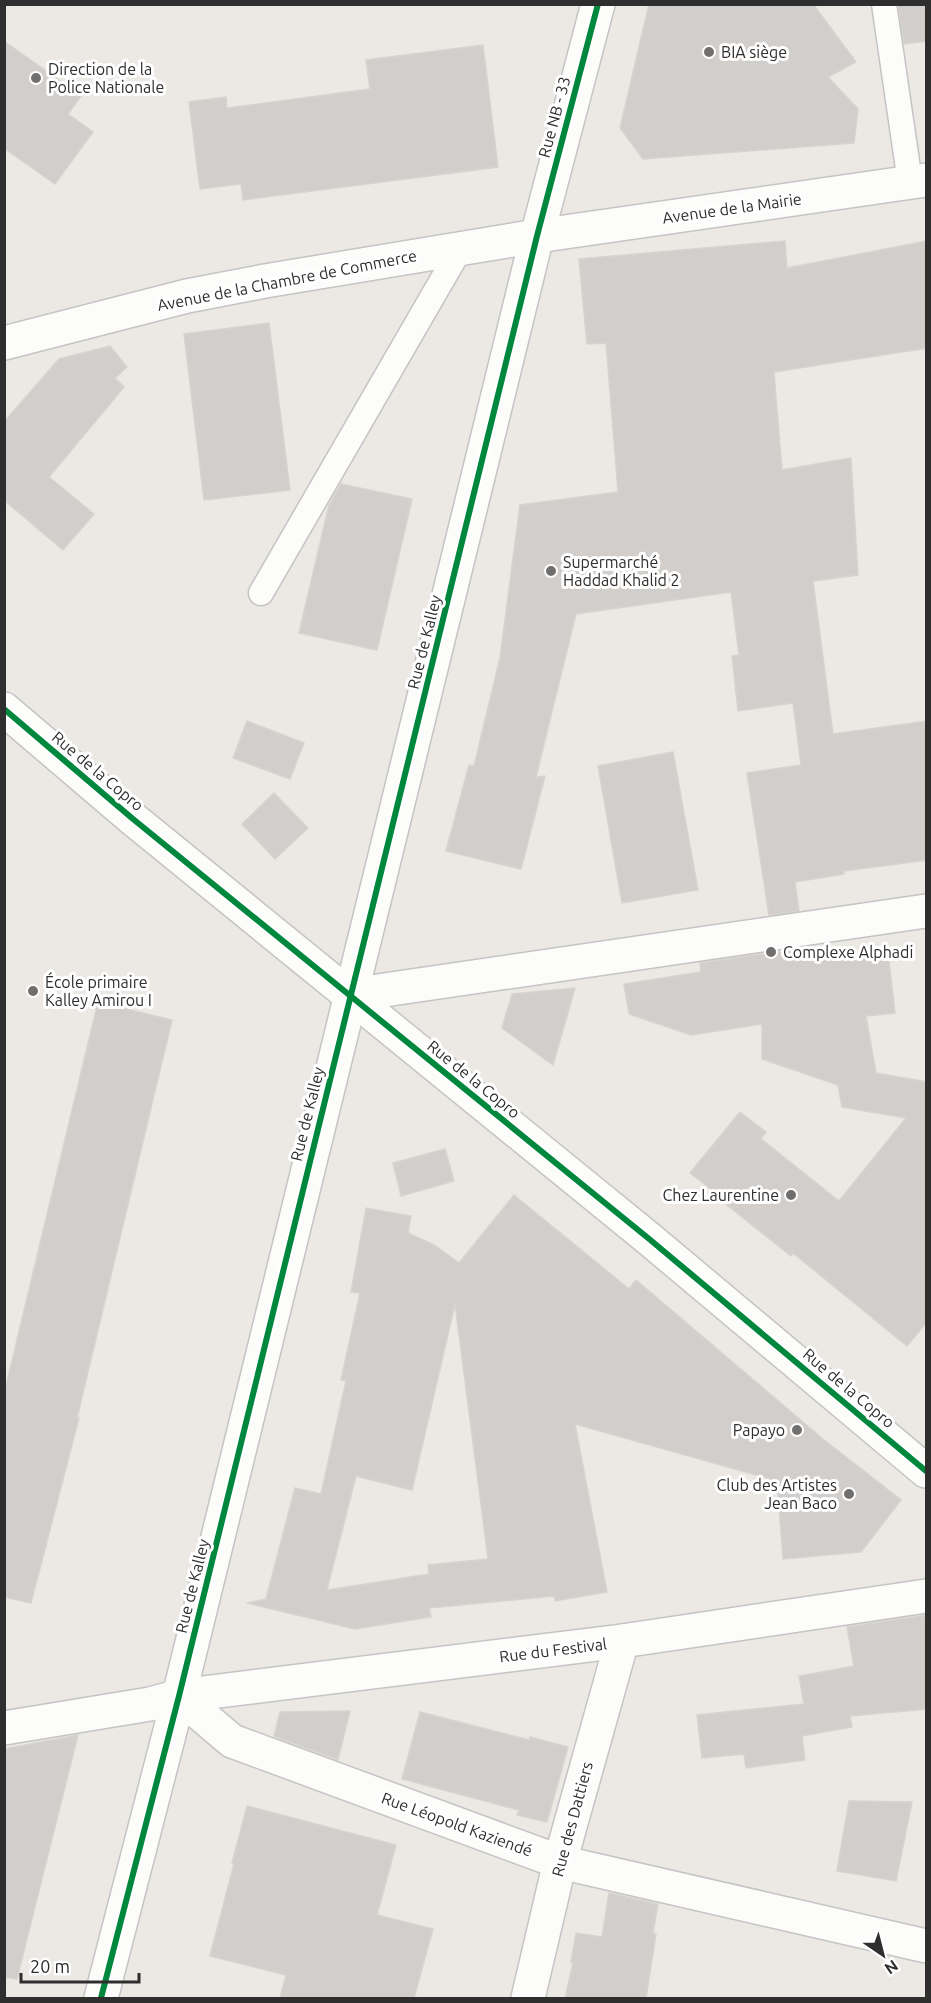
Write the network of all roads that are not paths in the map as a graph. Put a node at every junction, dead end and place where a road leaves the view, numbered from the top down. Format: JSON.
{"nodes":[{"id":1,"x":598,"y":4,"type":"edge"},
{"id":2,"x":884,"y":4,"type":"edge"},
{"id":3,"x":918,"y":181,"type":"edge"},
{"id":4,"x":537,"y":236,"type":"junction"},
{"id":5,"x":460,"y":249,"type":"junction"},
{"id":6,"x":4,"y":343,"type":"edge"},
{"id":7,"x":261,"y":593,"type":"dead end"},
{"id":8,"x":4,"y":709,"type":"edge"},
{"id":9,"x":927,"y":911,"type":"edge"},
{"id":10,"x":350,"y":995,"type":"junction"},
{"id":11,"x":927,"y":1470,"type":"edge"},
{"id":12,"x":927,"y":1596,"type":"edge"},
{"id":13,"x":622,"y":1641,"type":"junction"},
{"id":14,"x":179,"y":1696,"type":"junction"},
{"id":15,"x":4,"y":1728,"type":"edge"},
{"id":16,"x":560,"y":1862,"type":"junction"},
{"id":17,"x":927,"y":1946,"type":"edge"},
{"id":18,"x":101,"y":1998,"type":"edge"},
{"id":19,"x":528,"y":1998,"type":"edge"}],
"edges":[{"from":1,"to":4,"type":"street","name":"Rue NB - 33"},
{"from":2,"to":3,"type":"lane"},
{"from":3,"to":4,"type":"street","name":"Avenue de la Mairie"},
{"from":4,"to":5,"type":"street","name":"Avenue de la Chambre de Commerce"},
{"from":4,"to":10,"type":"street","name":"Rue de Kalley"},
{"from":5,"to":6,"type":"street","name":"Avenue de la Chambre de Commerce"},
{"from":5,"to":7,"type":"lane"},
{"from":8,"to":10,"type":"street","name":"Rue de la Copro"},
{"from":9,"to":10,"type":"street"},
{"from":10,"to":11,"type":"street","name":"Rue de la Copro"},
{"from":10,"to":14,"type":"street","name":"Rue de Kalley"},
{"from":12,"to":13,"type":"street","name":"Rue du Festival"},
{"from":13,"to":14,"type":"street","name":"Rue du Festival"},
{"from":13,"to":16,"type":"street","name":"Rue des Dattiers"},
{"from":14,"to":15,"type":"street"},
{"from":14,"to":16,"type":"street","name":"Rue Léopold Kaziendé"},
{"from":14,"to":18,"type":"street","name":"Rue de Kalley"},
{"from":16,"to":17,"type":"street","name":"Rue Léopold Kaziendé"},
{"from":16,"to":19,"type":"street","name":"Rue des Dattiers"}]}
